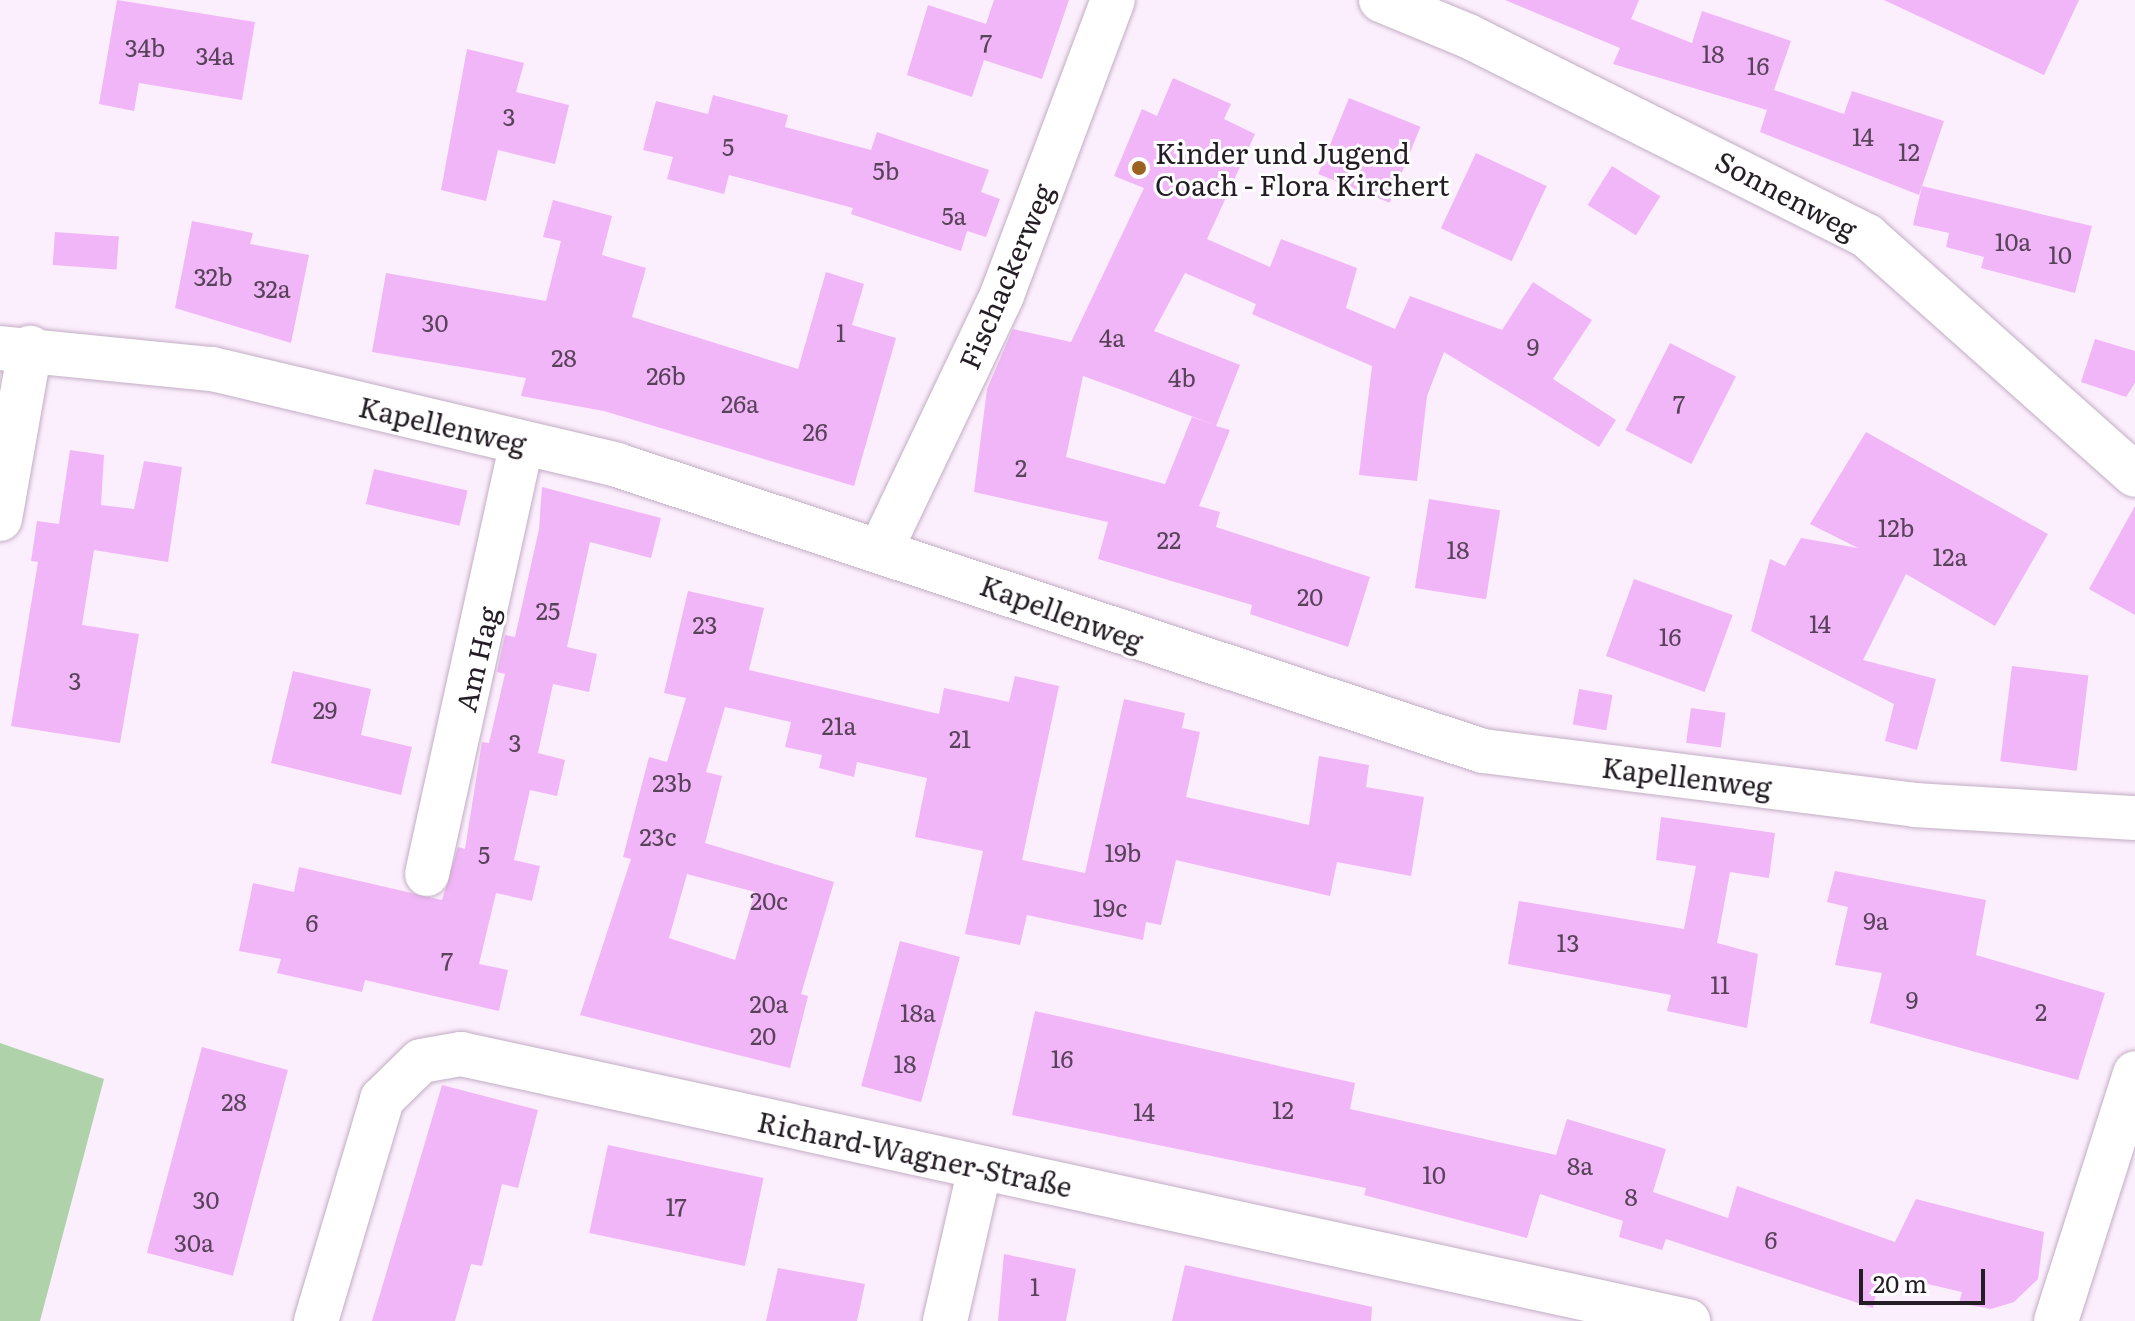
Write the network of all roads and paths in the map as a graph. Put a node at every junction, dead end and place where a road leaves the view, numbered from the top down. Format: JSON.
{"nodes":[{"id":1,"x":1113,"y":0,"type":"edge"},
{"id":2,"x":1381,"y":0,"type":"edge"},
{"id":3,"x":15,"y":348,"type":"edge"},
{"id":4,"x":522,"y":443,"type":"junction"},
{"id":5,"x":2135,"y":475,"type":"edge"},
{"id":6,"x":0,"y":519,"type":"edge"},
{"id":7,"x":882,"y":547,"type":"junction"},
{"id":8,"x":2135,"y":818,"type":"edge"},
{"id":9,"x":427,"y":874,"type":"dead end"},
{"id":10,"x":2135,"y":1073,"type":"edge"},
{"id":11,"x":980,"y":1168,"type":"junction"},
{"id":12,"x":316,"y":1321,"type":"edge"},
{"id":13,"x":945,"y":1321,"type":"edge"},
{"id":14,"x":1688,"y":1321,"type":"edge"},
{"id":15,"x":2056,"y":1321,"type":"edge"}],
"edges":[{"from":1,"to":7,"type":"street","name":"Fischackerweg"},
{"from":2,"to":5,"type":"street","name":"Sonnenweg"},
{"from":3,"to":4,"type":"street","name":"Kapellenweg"},
{"from":3,"to":6,"type":"street"},
{"from":4,"to":7,"type":"street","name":"Kapellenweg"},
{"from":4,"to":9,"type":"street","name":"Am Hag"},
{"from":7,"to":8,"type":"street","name":"Kapellenweg"},
{"from":10,"to":15,"type":"street"},
{"from":11,"to":12,"type":"street","name":"Richard-Wagner-Straße"},
{"from":11,"to":13,"type":"street"},
{"from":11,"to":14,"type":"street","name":"Richard-Wagner-Straße"}]}
